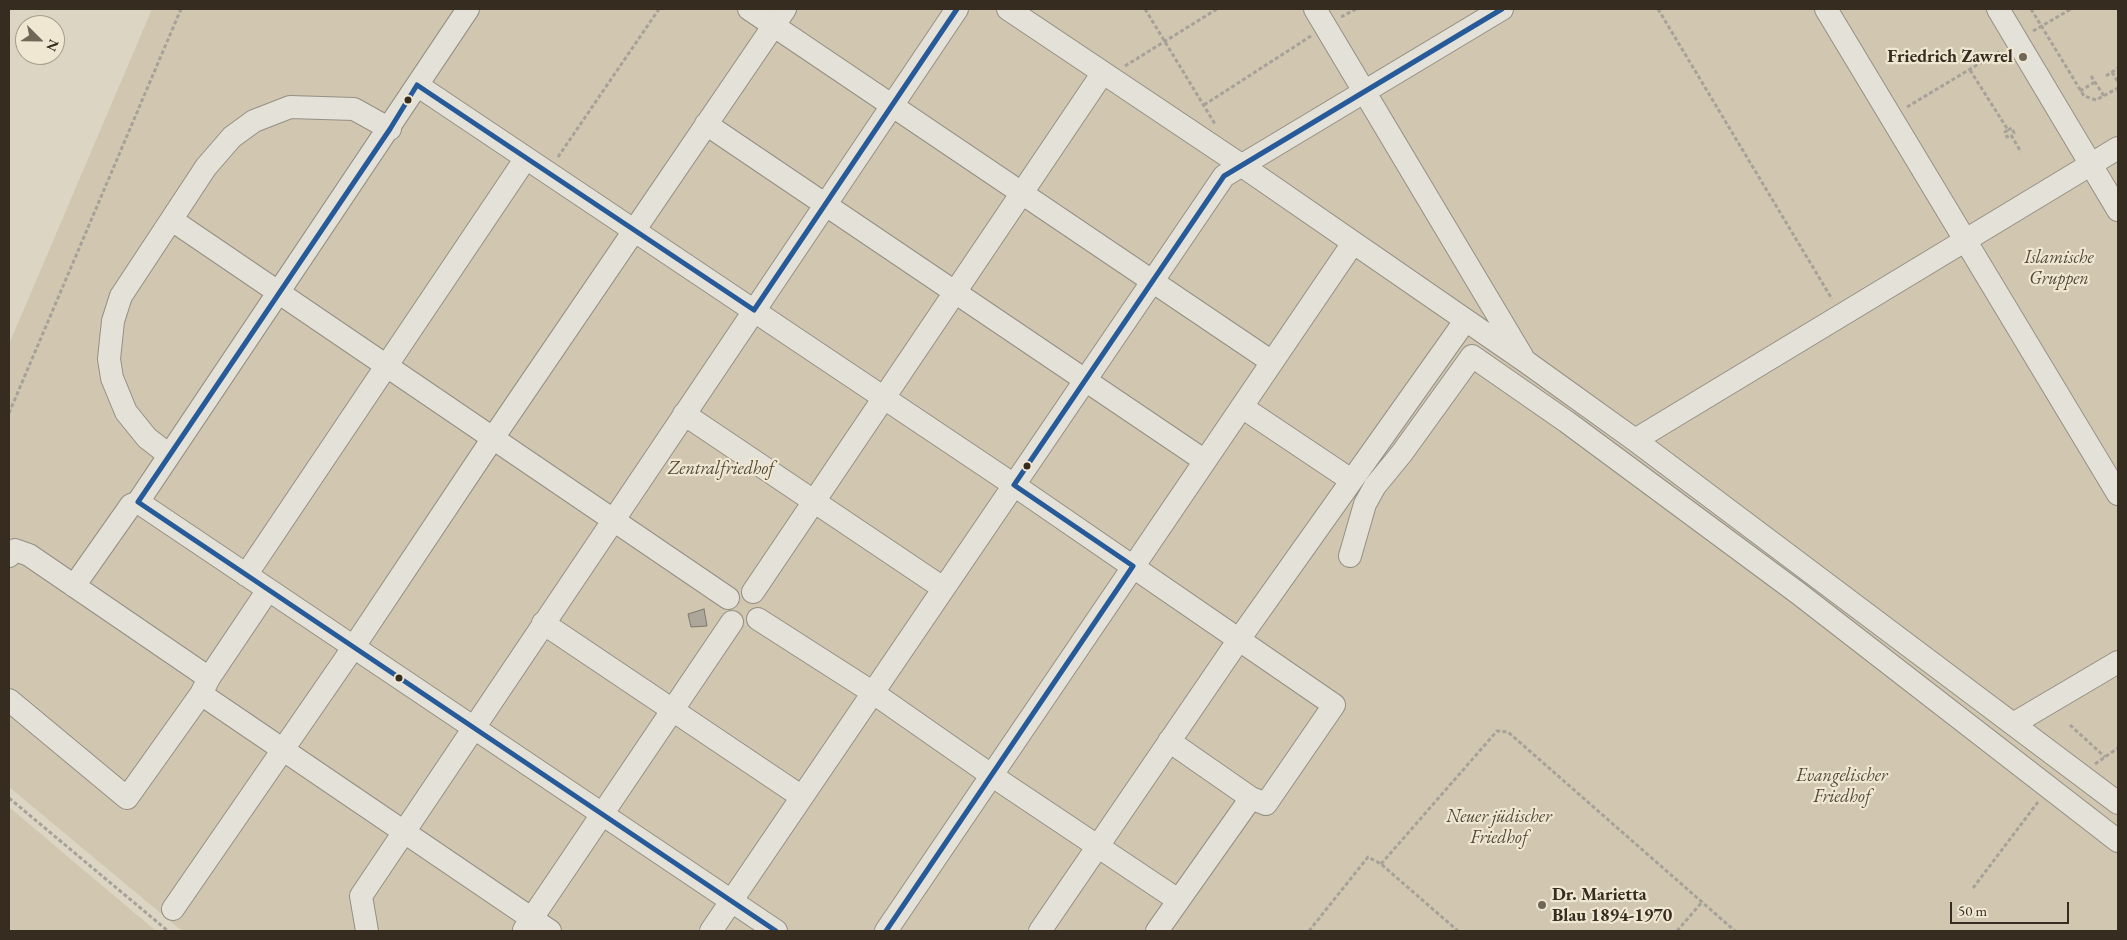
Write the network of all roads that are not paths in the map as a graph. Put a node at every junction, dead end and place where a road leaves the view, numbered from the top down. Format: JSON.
{"nodes":[{"id":1,"x":468,"y":9,"type":"edge"},
{"id":2,"x":749,"y":9,"type":"edge"},
{"id":3,"x":957,"y":9,"type":"edge"},
{"id":4,"x":1008,"y":9,"type":"edge"},
{"id":5,"x":1502,"y":9,"type":"edge"},
{"id":6,"x":1826,"y":9,"type":"edge"},
{"id":7,"x":1998,"y":9,"type":"edge"},
{"id":8,"x":779,"y":17,"type":"edge"},
{"id":9,"x":1321,"y":18,"type":"edge"},
{"id":10,"x":1105,"y":75,"type":"junction"},
{"id":11,"x":416,"y":85,"type":"junction"},
{"id":12,"x":1364,"y":91,"type":"junction"},
{"id":13,"x":891,"y":106,"type":"junction"},
{"id":14,"x":706,"y":124,"type":"junction"},
{"id":15,"x":390,"y":128,"type":"junction"},
{"id":16,"x":2118,"y":148,"type":"edge"},
{"id":17,"x":526,"y":158,"type":"junction"},
{"id":18,"x":2091,"y":164,"type":"junction"},
{"id":19,"x":1241,"y":165,"type":"junction"},
{"id":20,"x":1021,"y":194,"type":"junction"},
{"id":21,"x":825,"y":204,"type":"junction"},
{"id":22,"x":2118,"y":210,"type":"edge"},
{"id":23,"x":172,"y":220,"type":"junction"},
{"id":24,"x":634,"y":229,"type":"junction"},
{"id":25,"x":1966,"y":240,"type":"junction"},
{"id":26,"x":1353,"y":243,"type":"junction"},
{"id":27,"x":1150,"y":282,"type":"junction"},
{"id":28,"x":955,"y":293,"type":"junction"},
{"id":29,"x":278,"y":294,"type":"junction"},
{"id":30,"x":754,"y":310,"type":"junction"},
{"id":31,"x":1465,"y":321,"type":"junction"},
{"id":32,"x":1525,"y":361,"type":"junction"},
{"id":33,"x":1272,"y":362,"type":"junction"},
{"id":34,"x":386,"y":366,"type":"junction"},
{"id":35,"x":1084,"y":381,"type":"junction"},
{"id":36,"x":884,"y":398,"type":"junction"},
{"id":37,"x":1242,"y":407,"type":"junction"},
{"id":38,"x":684,"y":414,"type":"junction"},
{"id":39,"x":493,"y":438,"type":"junction"},
{"id":40,"x":1635,"y":440,"type":"junction"},
{"id":41,"x":169,"y":455,"type":"junction"},
{"id":42,"x":1205,"y":460,"type":"junction"},
{"id":43,"x":1351,"y":480,"type":"junction"},
{"id":44,"x":1014,"y":485,"type":"junction"},
{"id":45,"x":2118,"y":494,"type":"edge"},
{"id":46,"x":814,"y":501,"type":"junction"},
{"id":47,"x":138,"y":502,"type":"junction"},
{"id":48,"x":613,"y":520,"type":"junction"},
{"id":49,"x":9,"y":556,"type":"edge"},
{"id":50,"x":1350,"y":556,"type":"dead end"},
{"id":51,"x":1133,"y":566,"type":"junction"},
{"id":52,"x":246,"y":575,"type":"junction"},
{"id":53,"x":74,"y":586,"type":"junction"},
{"id":54,"x":944,"y":588,"type":"junction"},
{"id":55,"x":268,"y":590,"type":"junction"},
{"id":56,"x":753,"y":592,"type":"junction"},
{"id":57,"x":728,"y":598,"type":"junction"},
{"id":58,"x":758,"y":619,"type":"junction"},
{"id":59,"x":732,"y":622,"type":"junction"},
{"id":60,"x":543,"y":623,"type":"junction"},
{"id":61,"x":1240,"y":638,"type":"junction"},
{"id":62,"x":353,"y":648,"type":"junction"},
{"id":63,"x":2118,"y":662,"type":"edge"},
{"id":64,"x":205,"y":686,"type":"junction"},
{"id":65,"x":872,"y":692,"type":"junction"},
{"id":66,"x":9,"y":700,"type":"edge"},
{"id":67,"x":674,"y":709,"type":"junction"},
{"id":68,"x":2013,"y":724,"type":"junction"},
{"id":69,"x":472,"y":728,"type":"junction"},
{"id":70,"x":1169,"y":741,"type":"junction"},
{"id":71,"x":283,"y":750,"type":"junction"},
{"id":72,"x":991,"y":775,"type":"junction"},
{"id":73,"x":802,"y":797,"type":"junction"},
{"id":74,"x":1251,"y":798,"type":"junction"},
{"id":75,"x":2118,"y":803,"type":"edge"},
{"id":76,"x":602,"y":815,"type":"junction"},
{"id":77,"x":403,"y":832,"type":"junction"},
{"id":78,"x":2118,"y":841,"type":"edge"},
{"id":79,"x":1098,"y":846,"type":"junction"},
{"id":80,"x":732,"y":900,"type":"junction"},
{"id":81,"x":1178,"y":900,"type":"junction"},
{"id":82,"x":173,"y":909,"type":"dead end"},
{"id":83,"x":528,"y":925,"type":"edge"},
{"id":84,"x":367,"y":931,"type":"edge"},
{"id":85,"x":550,"y":931,"type":"edge"},
{"id":86,"x":711,"y":931,"type":"edge"},
{"id":87,"x":776,"y":931,"type":"edge"},
{"id":88,"x":886,"y":931,"type":"edge"},
{"id":89,"x":1040,"y":931,"type":"edge"},
{"id":90,"x":1157,"y":931,"type":"edge"}],
"edges":[{"from":1,"to":11,"type":"lane"},
{"from":2,"to":8,"type":"lane"},
{"from":3,"to":13,"type":"lane"},
{"from":4,"to":10,"type":"lane"},
{"from":5,"to":12,"type":"lane"},
{"from":6,"to":25,"type":"lane"},
{"from":7,"to":18,"type":"lane"},
{"from":8,"to":13,"type":"lane"},
{"from":8,"to":14,"type":"lane"},
{"from":9,"to":12,"type":"lane"},
{"from":10,"to":19,"type":"lane"},
{"from":10,"to":20,"type":"lane"},
{"from":11,"to":15,"type":"lane"},
{"from":11,"to":17,"type":"lane"},
{"from":12,"to":19,"type":"lane"},
{"from":12,"to":32,"type":"lane"},
{"from":13,"to":20,"type":"lane"},
{"from":13,"to":21,"type":"lane"},
{"from":14,"to":21,"type":"lane"},
{"from":14,"to":24,"type":"lane"},
{"from":15,"to":23,"type":"lane"},
{"from":15,"to":29,"type":"lane"},
{"from":16,"to":18,"type":"lane"},
{"from":17,"to":24,"type":"lane"},
{"from":17,"to":34,"type":"lane"},
{"from":18,"to":22,"type":"lane"},
{"from":18,"to":25,"type":"lane"},
{"from":19,"to":26,"type":"lane"},
{"from":19,"to":27,"type":"lane"},
{"from":20,"to":27,"type":"lane"},
{"from":20,"to":28,"type":"lane"},
{"from":21,"to":28,"type":"lane"},
{"from":21,"to":30,"type":"lane"},
{"from":23,"to":29,"type":"lane"},
{"from":23,"to":41,"type":"lane"},
{"from":24,"to":30,"type":"lane"},
{"from":24,"to":39,"type":"lane"},
{"from":25,"to":40,"type":"lane"},
{"from":25,"to":45,"type":"lane"},
{"from":26,"to":31,"type":"lane"},
{"from":26,"to":33,"type":"lane"},
{"from":27,"to":33,"type":"lane"},
{"from":27,"to":35,"type":"lane"},
{"from":28,"to":35,"type":"lane"},
{"from":28,"to":36,"type":"lane"},
{"from":29,"to":34,"type":"lane"},
{"from":29,"to":41,"type":"lane"},
{"from":30,"to":36,"type":"lane"},
{"from":30,"to":38,"type":"lane"},
{"from":31,"to":32,"type":"lane"},
{"from":31,"to":43,"type":"lane"},
{"from":32,"to":40,"type":"lane"},
{"from":33,"to":37,"type":"lane"},
{"from":34,"to":39,"type":"lane"},
{"from":34,"to":52,"type":"lane"},
{"from":35,"to":42,"type":"lane"},
{"from":35,"to":44,"type":"lane"},
{"from":36,"to":44,"type":"lane"},
{"from":36,"to":46,"type":"lane"},
{"from":37,"to":42,"type":"lane"},
{"from":37,"to":43,"type":"lane"},
{"from":38,"to":46,"type":"lane"},
{"from":38,"to":48,"type":"lane"},
{"from":39,"to":48,"type":"lane"},
{"from":39,"to":62,"type":"lane"},
{"from":40,"to":68,"type":"lane"},
{"from":41,"to":47,"type":"lane"},
{"from":42,"to":51,"type":"lane"},
{"from":43,"to":61,"type":"lane"},
{"from":44,"to":51,"type":"lane"},
{"from":44,"to":54,"type":"lane"},
{"from":46,"to":54,"type":"lane"},
{"from":46,"to":56,"type":"lane"},
{"from":47,"to":52,"type":"lane"},
{"from":47,"to":53,"type":"lane"},
{"from":48,"to":57,"type":"lane"},
{"from":48,"to":60,"type":"lane"},
{"from":49,"to":53,"type":"lane"},
{"from":50,"to":78,"type":"lane"},
{"from":51,"to":61,"type":"lane"},
{"from":51,"to":72,"type":"lane"},
{"from":52,"to":55,"type":"lane"},
{"from":53,"to":64,"type":"lane"},
{"from":54,"to":65,"type":"lane"},
{"from":55,"to":62,"type":"lane"},
{"from":55,"to":64,"type":"lane"},
{"from":56,"to":57,"type":"lane"},
{"from":56,"to":58,"type":"lane"},
{"from":57,"to":59,"type":"lane"},
{"from":58,"to":59,"type":"lane"},
{"from":58,"to":65,"type":"lane"},
{"from":59,"to":67,"type":"lane"},
{"from":60,"to":67,"type":"lane"},
{"from":60,"to":69,"type":"lane"},
{"from":61,"to":70,"type":"lane"},
{"from":61,"to":74,"type":"lane"},
{"from":62,"to":69,"type":"lane"},
{"from":62,"to":71,"type":"lane"},
{"from":63,"to":68,"type":"lane"},
{"from":64,"to":66,"type":"lane"},
{"from":64,"to":71,"type":"lane"},
{"from":65,"to":72,"type":"lane"},
{"from":65,"to":73,"type":"lane"},
{"from":67,"to":73,"type":"lane"},
{"from":67,"to":76,"type":"lane"},
{"from":68,"to":75,"type":"lane"},
{"from":69,"to":76,"type":"lane"},
{"from":69,"to":77,"type":"lane"},
{"from":70,"to":74,"type":"lane"},
{"from":70,"to":79,"type":"lane"},
{"from":71,"to":77,"type":"lane"},
{"from":71,"to":82,"type":"lane"},
{"from":72,"to":79,"type":"lane"},
{"from":72,"to":88,"type":"lane"},
{"from":73,"to":80,"type":"lane"},
{"from":74,"to":81,"type":"lane"},
{"from":76,"to":80,"type":"lane"},
{"from":76,"to":83,"type":"lane"},
{"from":77,"to":83,"type":"lane"},
{"from":77,"to":84,"type":"lane"},
{"from":79,"to":81,"type":"lane"},
{"from":79,"to":89,"type":"lane"},
{"from":80,"to":86,"type":"lane"},
{"from":80,"to":87,"type":"lane"},
{"from":81,"to":90,"type":"lane"},
{"from":83,"to":85,"type":"lane"}]}
